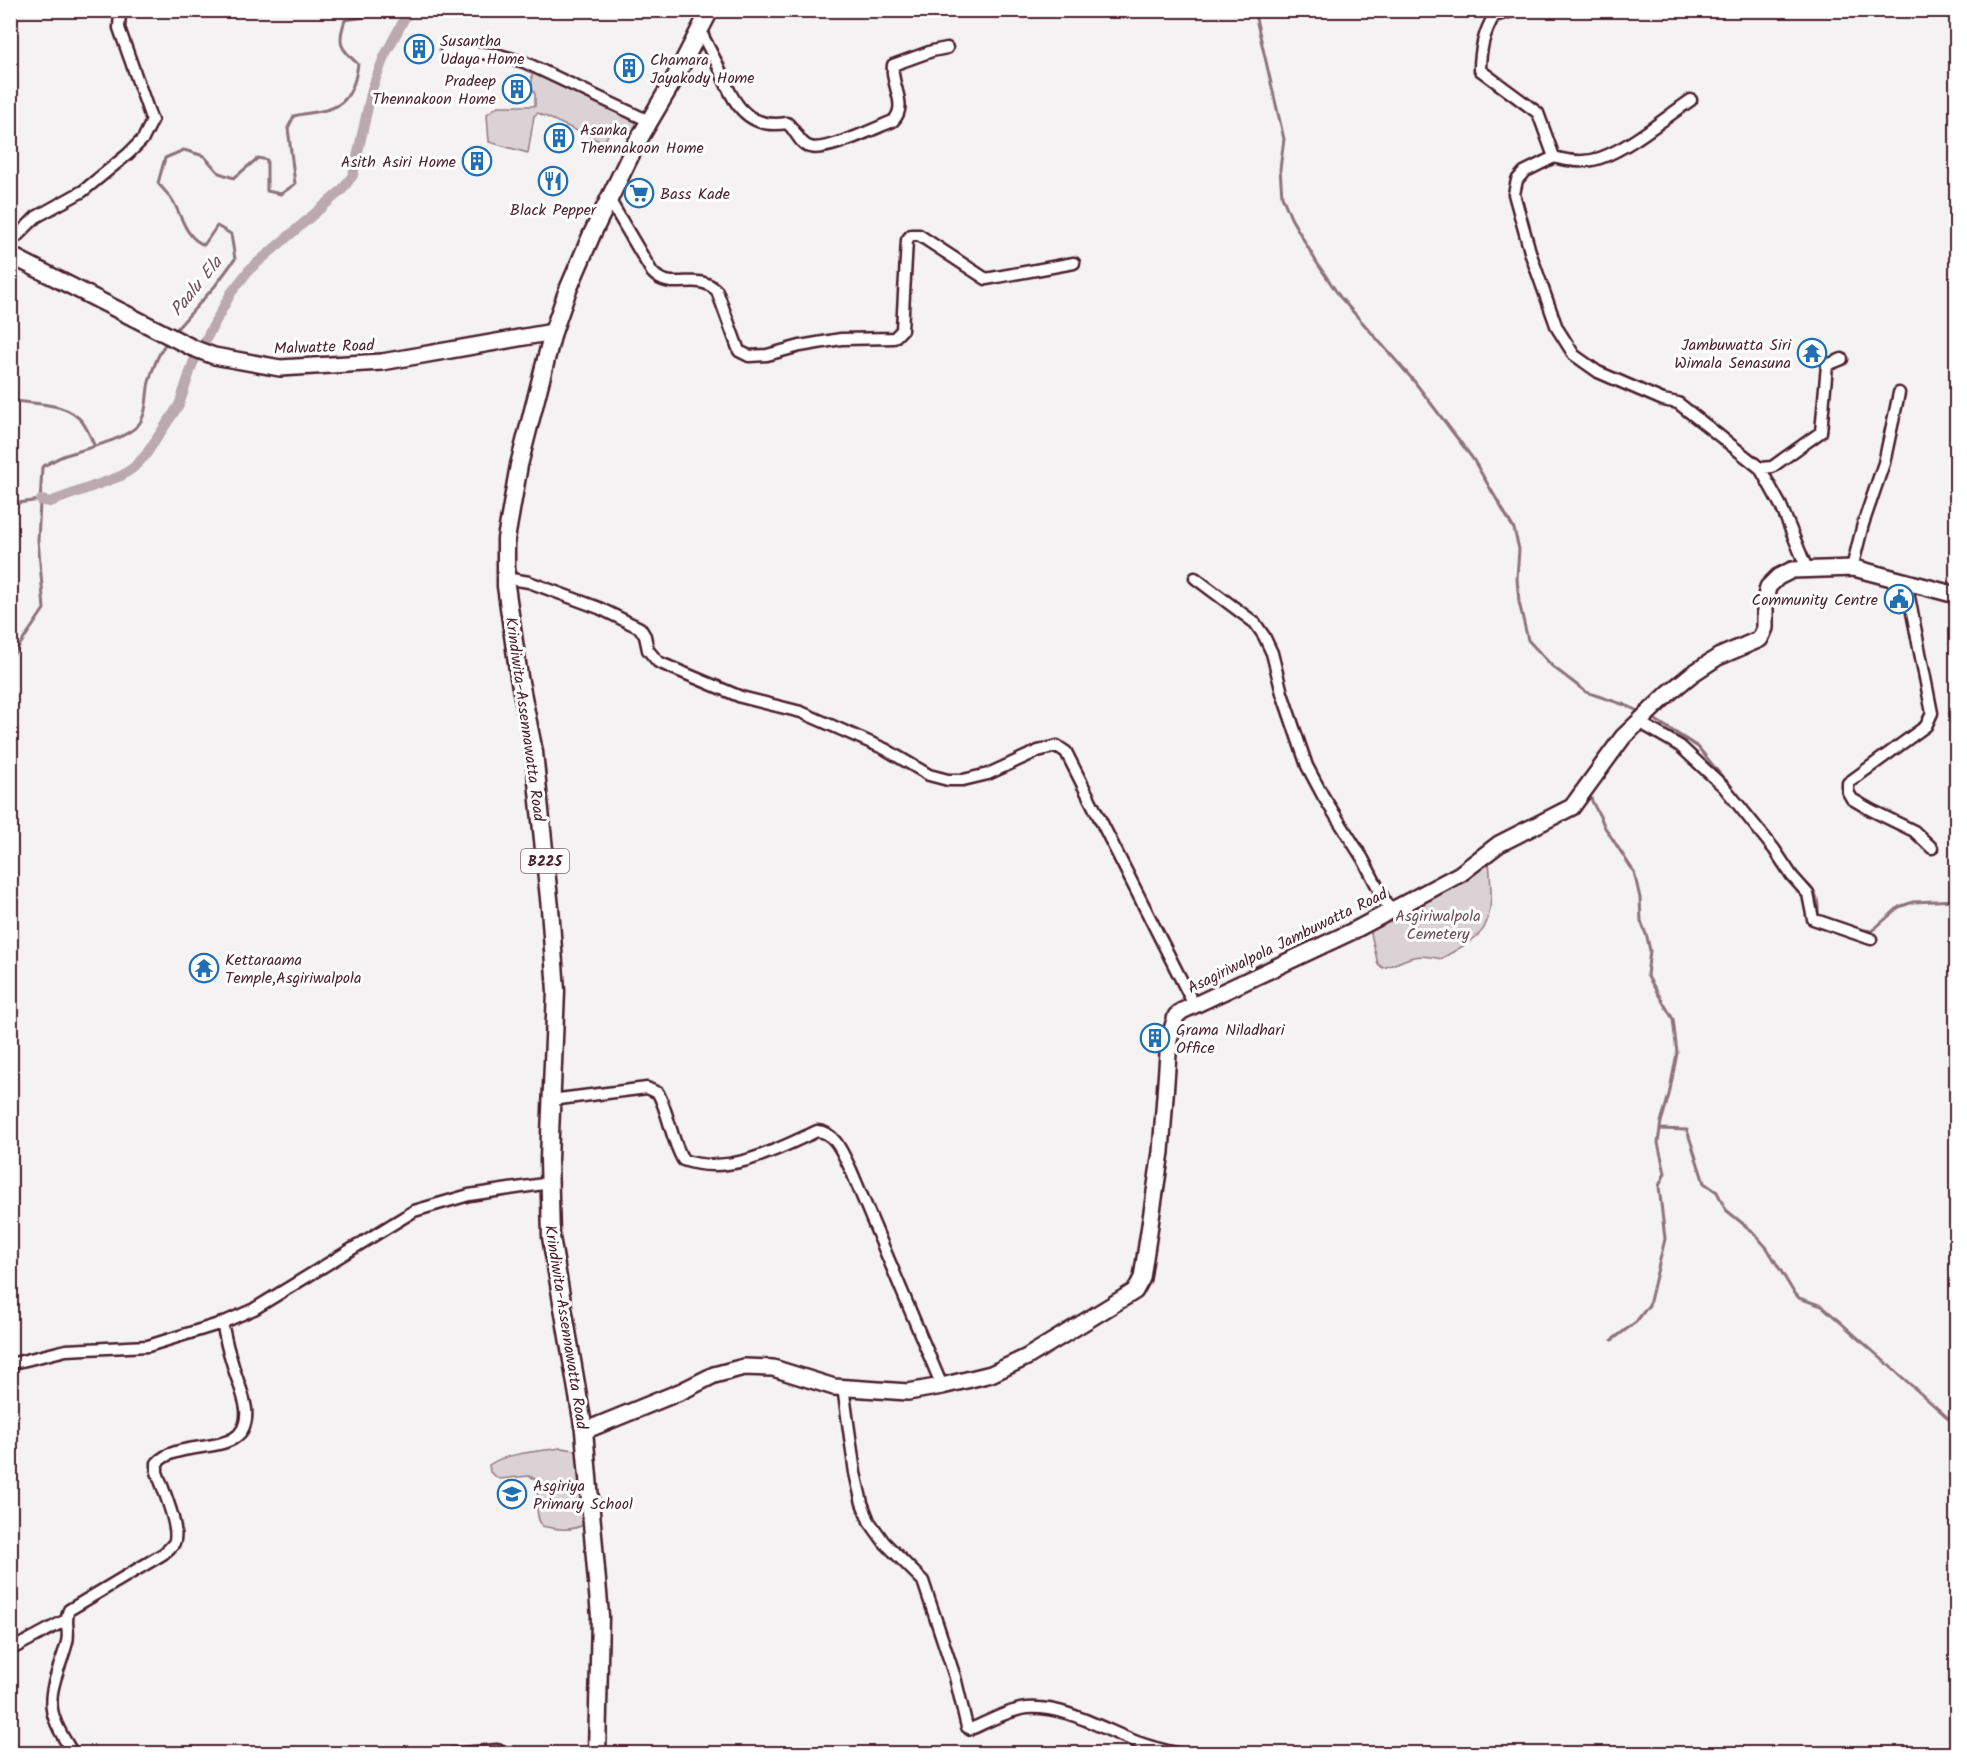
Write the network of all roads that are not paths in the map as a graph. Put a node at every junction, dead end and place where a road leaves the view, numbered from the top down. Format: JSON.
{"nodes":[{"id":1,"x":123,"y":10,"type":"edge"},
{"id":2,"x":710,"y":10,"type":"edge"},
{"id":3,"x":1515,"y":10,"type":"edge"},
{"id":4,"x":1495,"y":13,"type":"edge"},
{"id":5,"x":700,"y":30,"type":"junction"},
{"id":6,"x":947,"y":48,"type":"dead end"},
{"id":7,"x":446,"y":50,"type":"dead end"},
{"id":8,"x":1691,"y":100,"type":"dead end"},
{"id":9,"x":649,"y":121,"type":"junction"},
{"id":10,"x":1554,"y":157,"type":"junction"},
{"id":11,"x":609,"y":199,"type":"junction"},
{"id":12,"x":10,"y":243,"type":"edge"},
{"id":13,"x":10,"y":255,"type":"edge"},
{"id":14,"x":1074,"y":262,"type":"dead end"},
{"id":15,"x":553,"y":332,"type":"junction"},
{"id":16,"x":1842,"y":359,"type":"dead end"},
{"id":17,"x":1899,"y":393,"type":"dead end"},
{"id":18,"x":1760,"y":468,"type":"junction"},
{"id":19,"x":1852,"y":568,"type":"junction"},
{"id":20,"x":1807,"y":570,"type":"junction"},
{"id":21,"x":506,"y":578,"type":"junction"},
{"id":22,"x":1195,"y":578,"type":"dead end"},
{"id":23,"x":1909,"y":583,"type":"junction"},
{"id":24,"x":1956,"y":595,"type":"edge"},
{"id":25,"x":1639,"y":722,"type":"junction"},
{"id":26,"x":1932,"y":848,"type":"dead end"},
{"id":27,"x":1390,"y":911,"type":"junction"},
{"id":28,"x":1871,"y":939,"type":"dead end"},
{"id":29,"x":1194,"y":1005,"type":"junction"},
{"id":30,"x":551,"y":1100,"type":"junction"},
{"id":31,"x":550,"y":1183,"type":"junction"},
{"id":32,"x":222,"y":1323,"type":"junction"},
{"id":33,"x":10,"y":1364,"type":"edge"},
{"id":34,"x":942,"y":1386,"type":"junction"},
{"id":35,"x":843,"y":1387,"type":"junction"},
{"id":36,"x":584,"y":1431,"type":"junction"},
{"id":37,"x":66,"y":1620,"type":"junction"},
{"id":38,"x":10,"y":1650,"type":"edge"},
{"id":39,"x":73,"y":1754,"type":"edge"},
{"id":40,"x":451,"y":1754,"type":"edge"},
{"id":41,"x":512,"y":1754,"type":"edge"},
{"id":42,"x":597,"y":1754,"type":"edge"},
{"id":43,"x":1181,"y":1754,"type":"edge"}],
"edges":[{"from":1,"to":12,"type":"street"},
{"from":2,"to":5,"type":"main road","name":"Krindiwita-Assennawatta Road","number":"B225"},
{"from":3,"to":4,"type":"street"},
{"from":4,"to":10,"type":"street"},
{"from":5,"to":6,"type":"street"},
{"from":5,"to":9,"type":"main road","name":"Krindiwita-Assennawatta Road","number":"B225"},
{"from":7,"to":9,"type":"street"},
{"from":8,"to":10,"type":"street"},
{"from":9,"to":11,"type":"main road","name":"Krindiwita-Assennawatta Road","number":"B225"},
{"from":10,"to":18,"type":"street"},
{"from":11,"to":14,"type":"street"},
{"from":11,"to":15,"type":"main road","name":"Krindiwita-Assennawatta Road","number":"B225"},
{"from":13,"to":15,"type":"street","name":"Malwatte Road"},
{"from":15,"to":21,"type":"main road","name":"Krindiwita-Assennawatta Road","number":"B225"},
{"from":16,"to":18,"type":"street"},
{"from":17,"to":19,"type":"street"},
{"from":18,"to":20,"type":"street"},
{"from":19,"to":20,"type":"street","name":"Asagiriwalpola Jambuwatta Road"},
{"from":19,"to":23,"type":"street","name":"Asagiriwalpola Jambuwatta Road"},
{"from":20,"to":25,"type":"street","name":"Asagiriwalpola Jambuwatta Road"},
{"from":21,"to":29,"type":"street"},
{"from":21,"to":30,"type":"main road","name":"Krindiwita-Assennawatta Road","number":"B225"},
{"from":22,"to":27,"type":"street"},
{"from":23,"to":24,"type":"street","name":"Asagiriwalpola Jambuwatta Road"},
{"from":23,"to":26,"type":"street"},
{"from":25,"to":27,"type":"street","name":"Asagiriwalpola Jambuwatta Road"},
{"from":25,"to":28,"type":"street"},
{"from":27,"to":29,"type":"street","name":"Asagiriwalpola Jambuwatta Road"},
{"from":29,"to":34,"type":"street","name":"Asagiriwalpola Jambuwatta Road"},
{"from":30,"to":31,"type":"main road","name":"Krindiwita-Assennawatta Road","number":"B225"},
{"from":30,"to":34,"type":"street"},
{"from":31,"to":32,"type":"street"},
{"from":31,"to":36,"type":"main road","name":"Krindiwita-Assennawatta Road","number":"B225"},
{"from":32,"to":33,"type":"street"},
{"from":32,"to":37,"type":"street"},
{"from":34,"to":35,"type":"street","name":"Asagiriwalpola Jambuwatta Road"},
{"from":35,"to":36,"type":"street","name":"Asagiriwalpola Jambuwatta Road"},
{"from":35,"to":43,"type":"street"},
{"from":36,"to":42,"type":"main road","name":"Krindiwita-Assennawatta Road","number":"B225"},
{"from":37,"to":38,"type":"street"},
{"from":37,"to":39,"type":"street"},
{"from":40,"to":41,"type":"street"}]}
